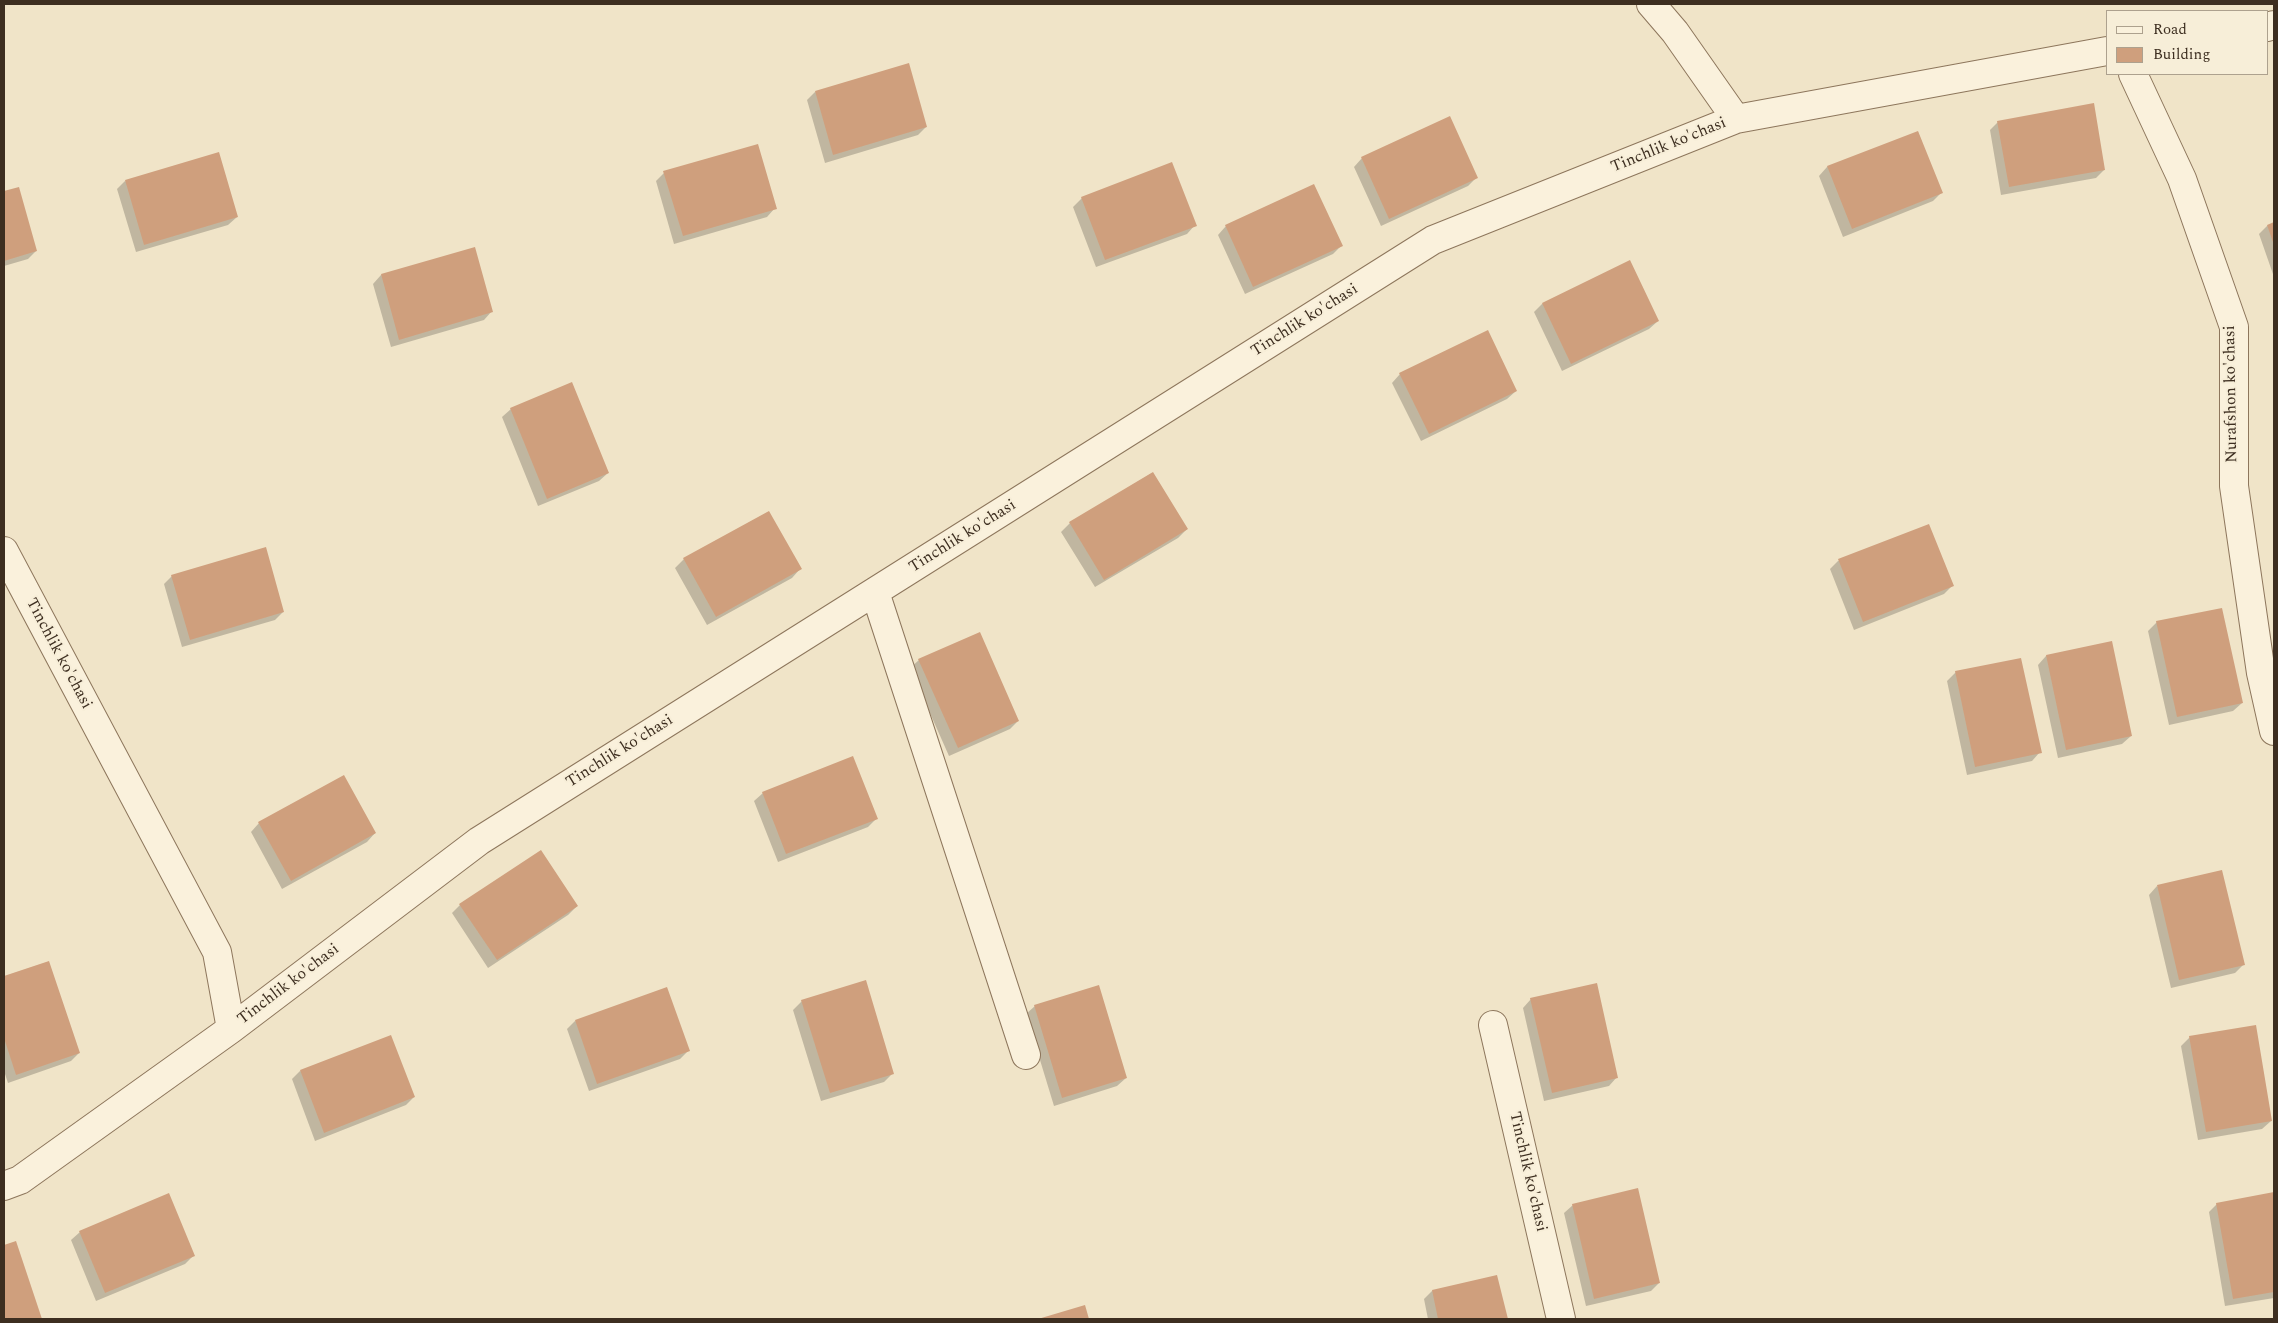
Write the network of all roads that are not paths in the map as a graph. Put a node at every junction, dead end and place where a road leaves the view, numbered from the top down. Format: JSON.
{"nodes":[{"id":1,"x":1651,"y":4,"type":"edge"},
{"id":2,"x":2106,"y":51,"type":"edge"},
{"id":3,"x":2133,"y":75,"type":"edge"},
{"id":4,"x":1736,"y":119,"type":"junction"},
{"id":5,"x":4,"y":551,"type":"edge"},
{"id":6,"x":874,"y":592,"type":"junction"},
{"id":7,"x":2270,"y":690,"type":"edge"},
{"id":8,"x":2274,"y":731,"type":"edge"},
{"id":9,"x":1493,"y":1025,"type":"dead end"},
{"id":10,"x":231,"y":1029,"type":"junction"},
{"id":11,"x":1026,"y":1056,"type":"dead end"},
{"id":12,"x":4,"y":1186,"type":"edge"},
{"id":13,"x":1561,"y":1319,"type":"edge"}],
"edges":[{"from":1,"to":4,"type":"street","name":"Tinchlik ko'chasi"},
{"from":2,"to":4,"type":"street","name":"Tinchlik ko'chasi"},
{"from":3,"to":7,"type":"street","name":"Nurafshon ko'chasi"},
{"from":4,"to":6,"type":"street","name":"Tinchlik ko'chasi"},
{"from":5,"to":10,"type":"street","name":"Tinchlik ko'chasi"},
{"from":6,"to":10,"type":"street","name":"Tinchlik ko'chasi"},
{"from":6,"to":11,"type":"street"},
{"from":7,"to":8,"type":"street","name":"Nurafshon ko'chasi"},
{"from":9,"to":13,"type":"street","name":"Tinchlik ko'chasi"},
{"from":10,"to":12,"type":"street","name":"Tinchlik ko'chasi"}]}
